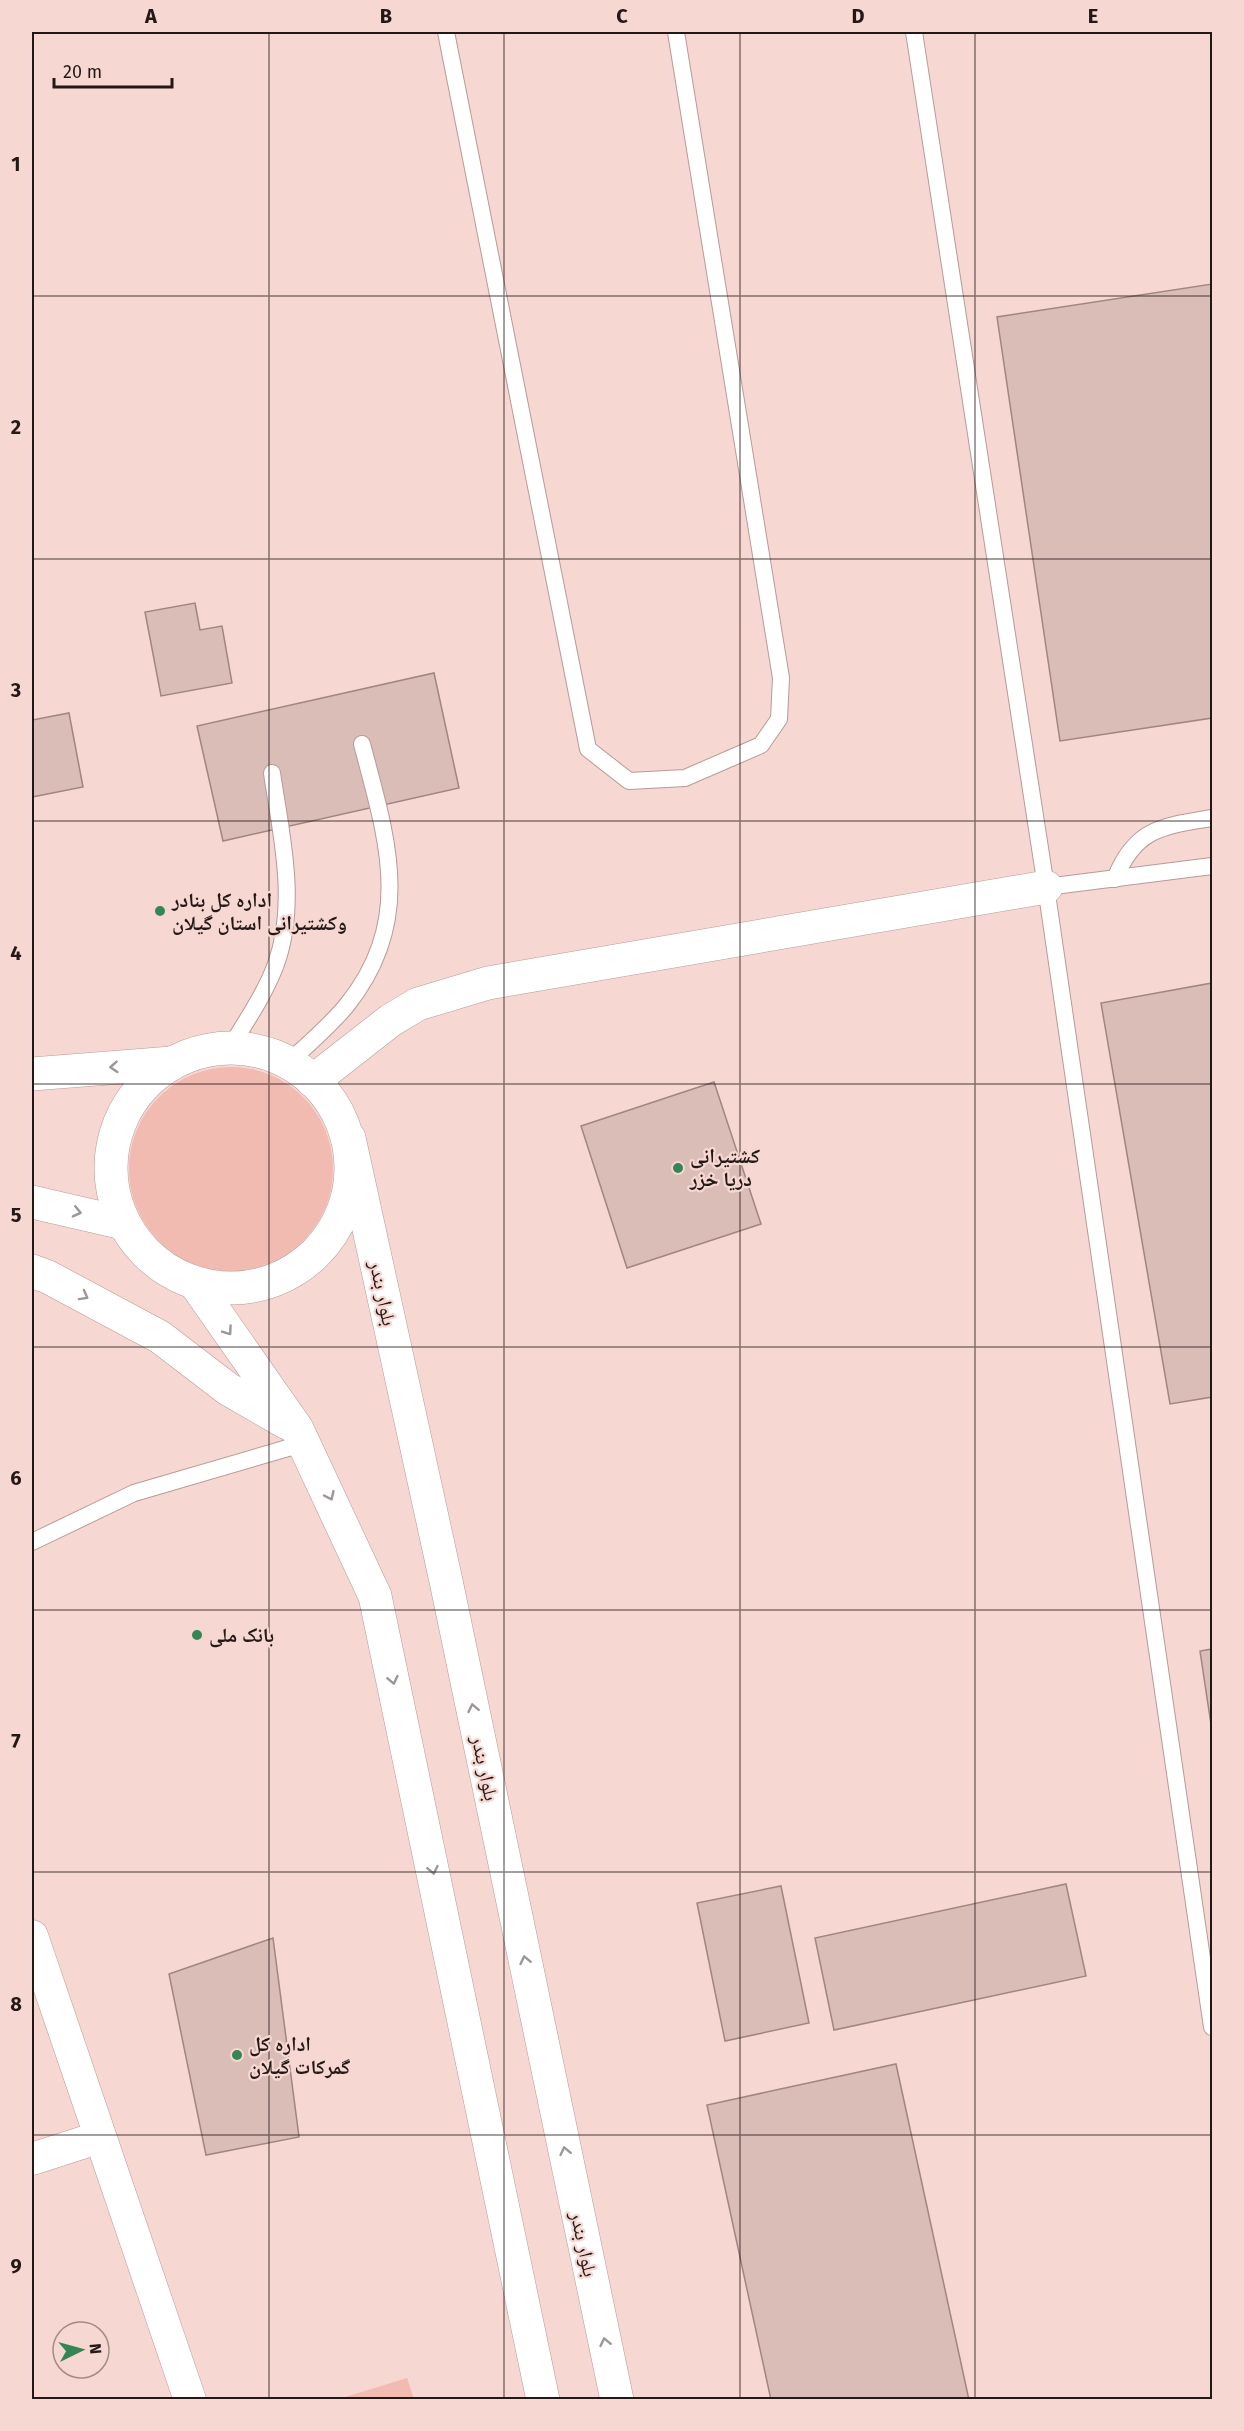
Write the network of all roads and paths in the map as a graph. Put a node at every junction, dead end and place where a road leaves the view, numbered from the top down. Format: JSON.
{"nodes":[{"id":1,"x":446,"y":32,"type":"edge"},
{"id":2,"x":676,"y":32,"type":"edge"},
{"id":3,"x":914,"y":32,"type":"edge"},
{"id":4,"x":362,"y":744,"type":"dead end"},
{"id":5,"x":272,"y":773,"type":"dead end"},
{"id":6,"x":1212,"y":818,"type":"edge"},
{"id":7,"x":1212,"y":866,"type":"edge"},
{"id":8,"x":1115,"y":879,"type":"junction"},
{"id":9,"x":1046,"y":887,"type":"junction"},
{"id":10,"x":230,"y":1048,"type":"junction"},
{"id":11,"x":172,"y":1063,"type":"junction"},
{"id":12,"x":301,"y":1072,"type":"junction"},
{"id":13,"x":32,"y":1074,"type":"edge"},
{"id":14,"x":349,"y":1138,"type":"junction"},
{"id":15,"x":32,"y":1202,"type":"edge"},
{"id":16,"x":123,"y":1223,"type":"junction"},
{"id":17,"x":32,"y":1271,"type":"edge"},
{"id":18,"x":195,"y":1283,"type":"junction"},
{"id":19,"x":301,"y":1436,"type":"junction"},
{"id":20,"x":32,"y":1542,"type":"edge"},
{"id":21,"x":32,"y":1936,"type":"edge"},
{"id":22,"x":1212,"y":2027,"type":"edge"},
{"id":23,"x":100,"y":2137,"type":"junction"},
{"id":24,"x":32,"y":2159,"type":"edge"},
{"id":25,"x":190,"y":2400,"type":"edge"},
{"id":26,"x":543,"y":2400,"type":"edge"},
{"id":27,"x":617,"y":2400,"type":"edge"}],
"edges":[{"from":1,"to":2,"type":"lane"},
{"from":3,"to":9,"type":"lane"},
{"from":4,"to":12,"type":"lane"},
{"from":5,"to":10,"type":"lane"},
{"from":6,"to":8,"type":"lane"},
{"from":7,"to":8,"type":"lane"},
{"from":8,"to":9,"type":"lane"},
{"from":9,"to":12,"type":"main road"},
{"from":9,"to":22,"type":"lane"},
{"from":10,"to":11,"type":"main road"},
{"from":10,"to":12,"type":"main road"},
{"from":11,"to":13,"type":"main road","one_way":true},
{"from":11,"to":16,"type":"main road"},
{"from":12,"to":14,"type":"main road"},
{"from":14,"to":18,"type":"main road"},
{"from":27,"to":14,"type":"main road","name":"بلوار بندر","one_way":true},
{"from":15,"to":16,"type":"main road","one_way":true},
{"from":16,"to":18,"type":"main road"},
{"from":17,"to":19,"type":"main road","one_way":true},
{"from":18,"to":19,"type":"main road","one_way":true},
{"from":19,"to":20,"type":"lane"},
{"from":19,"to":26,"type":"main road","one_way":true},
{"from":21,"to":23,"type":"street"},
{"from":23,"to":24,"type":"street"},
{"from":23,"to":25,"type":"street"}]}
